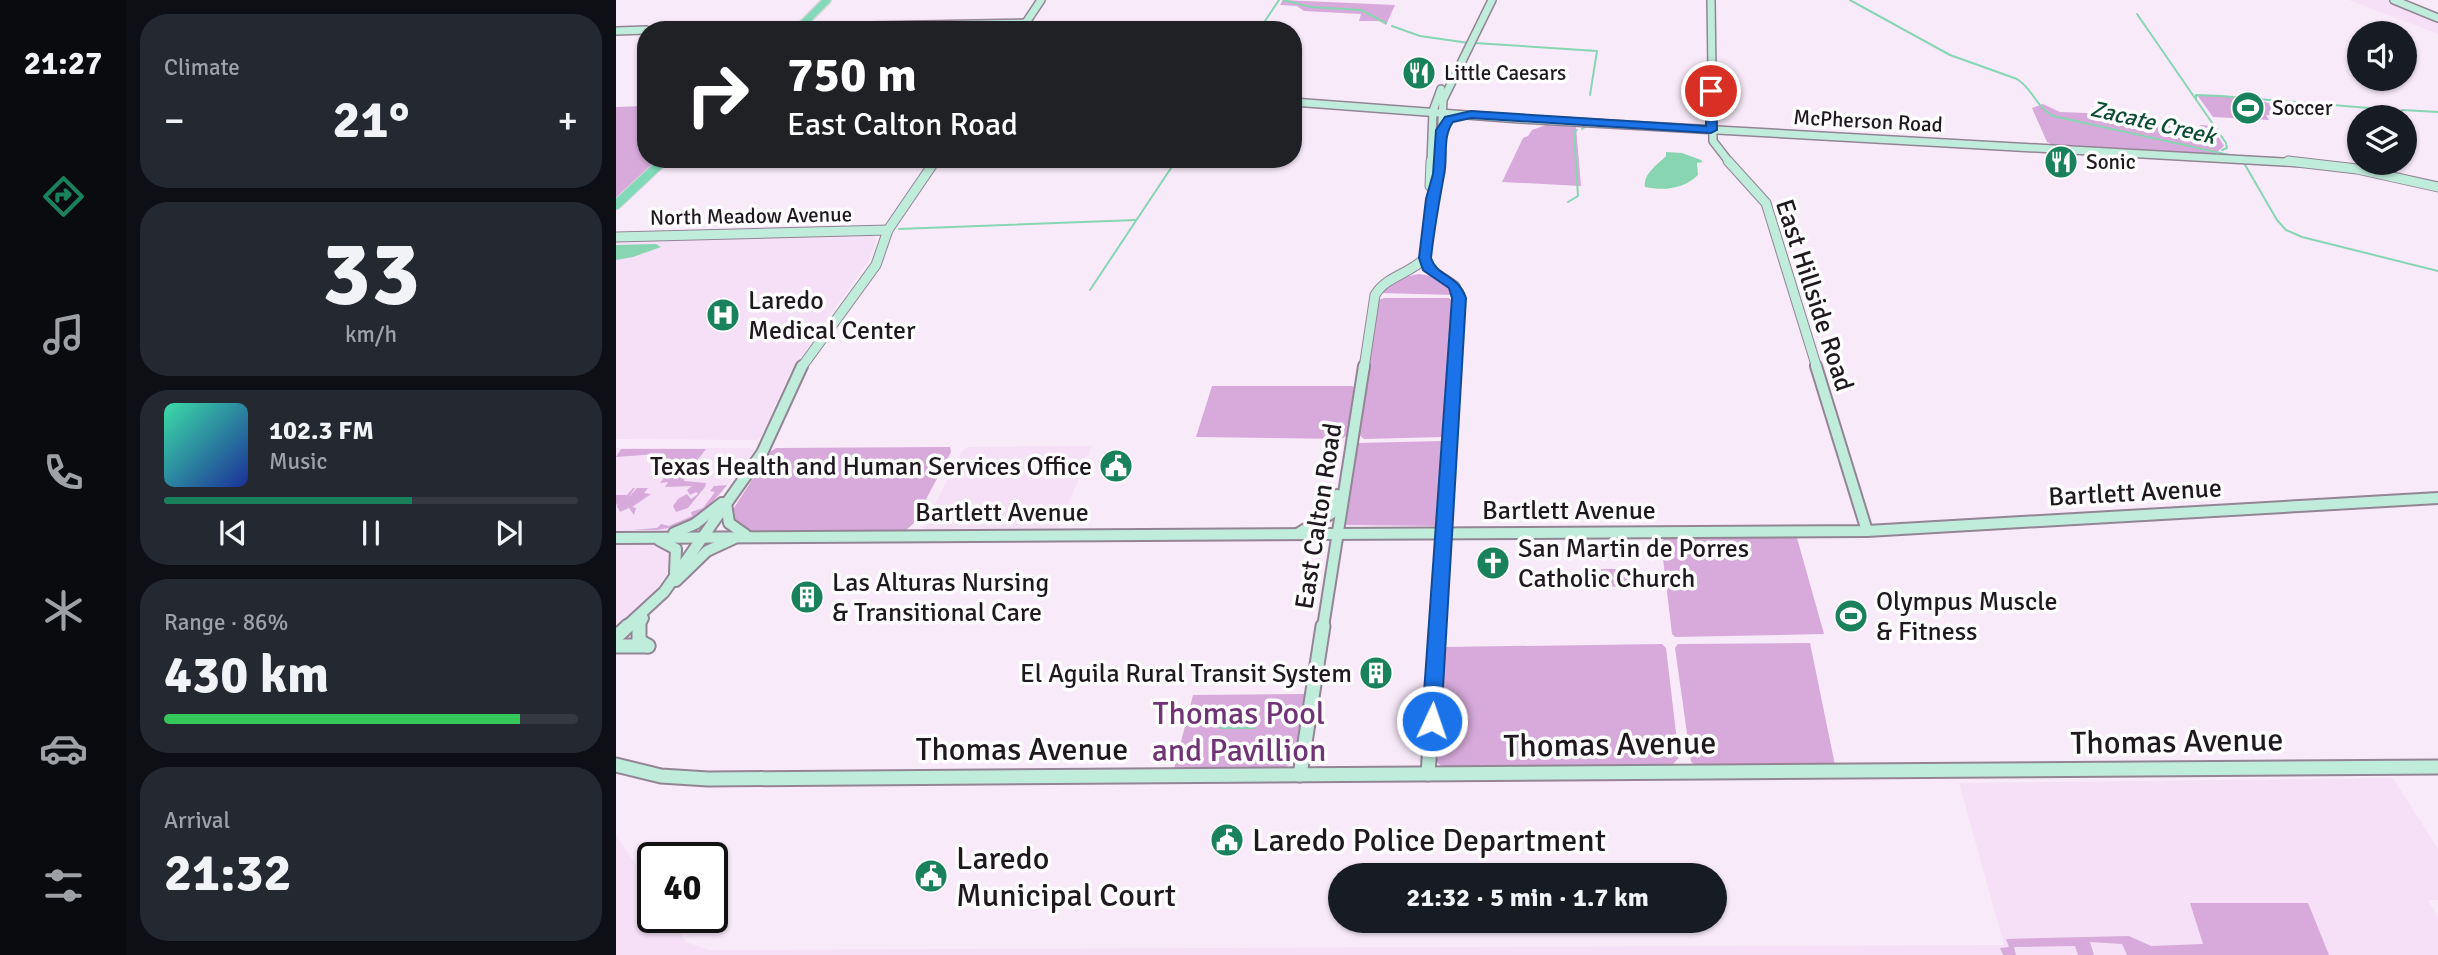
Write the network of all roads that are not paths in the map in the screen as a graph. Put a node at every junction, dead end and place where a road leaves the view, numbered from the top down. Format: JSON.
{"nodes":[{"id":1,"x":827,"y":0,"type":"edge"},
{"id":2,"x":1041,"y":0,"type":"edge"},
{"id":3,"x":1485,"y":0,"type":"edge"},
{"id":4,"x":1492,"y":0,"type":"edge"},
{"id":5,"x":1711,"y":0,"type":"edge"},
{"id":6,"x":2394,"y":0,"type":"edge"},
{"id":7,"x":1481,"y":16,"type":"junction"},
{"id":8,"x":2438,"y":18,"type":"edge"},
{"id":9,"x":805,"y":21,"type":"edge"},
{"id":10,"x":1027,"y":21,"type":"edge"},
{"id":11,"x":637,"y":30,"type":"edge"},
{"id":12,"x":616,"y":31,"type":"edge"},
{"id":13,"x":1440,"y":97,"type":"junction"},
{"id":14,"x":1302,"y":103,"type":"edge"},
{"id":15,"x":1400,"y":108,"type":"junction"},
{"id":16,"x":1437,"y":111,"type":"junction"},
{"id":17,"x":1471,"y":114,"type":"junction"},
{"id":18,"x":1434,"y":122,"type":"junction"},
{"id":19,"x":1442,"y":130,"type":"junction"},
{"id":20,"x":1711,"y":130,"type":"junction"},
{"id":21,"x":656,"y":168,"type":"edge"},
{"id":22,"x":930,"y":168,"type":"edge"},
{"id":23,"x":1435,"y":174,"type":"junction"},
{"id":24,"x":2438,"y":187,"type":"edge"},
{"id":25,"x":625,"y":199,"type":"junction"},
{"id":26,"x":616,"y":205,"type":"edge"},
{"id":27,"x":616,"y":212,"type":"edge"},
{"id":28,"x":888,"y":230,"type":"junction"},
{"id":29,"x":616,"y":237,"type":"edge"},
{"id":30,"x":1422,"y":269,"type":"junction"},
{"id":31,"x":1349,"y":467,"type":"junction"},
{"id":32,"x":2438,"y":498,"type":"edge"},
{"id":33,"x":729,"y":499,"type":"junction"},
{"id":34,"x":1867,"y":531,"type":"junction"},
{"id":35,"x":1443,"y":534,"type":"junction"},
{"id":36,"x":1296,"y":535,"type":"junction"},
{"id":37,"x":1338,"y":535,"type":"junction"},
{"id":38,"x":703,"y":536,"type":"junction"},
{"id":39,"x":745,"y":536,"type":"junction"},
{"id":40,"x":616,"y":537,"type":"edge"},
{"id":41,"x":650,"y":537,"type":"junction"},
{"id":42,"x":663,"y":537,"type":"junction"},
{"id":43,"x":674,"y":578,"type":"junction"},
{"id":44,"x":664,"y":592,"type":"junction"},
{"id":45,"x":645,"y":612,"type":"junction"},
{"id":46,"x":616,"y":637,"type":"edge"},
{"id":47,"x":616,"y":646,"type":"edge"},
{"id":48,"x":616,"y":765,"type":"edge"},
{"id":49,"x":2438,"y":767,"type":"edge"},
{"id":50,"x":1428,"y":774,"type":"junction"},
{"id":51,"x":1300,"y":775,"type":"junction"}],
"edges":[{"from":1,"to":9,"type":"main road"},
{"from":2,"to":10,"type":"main road"},
{"from":3,"to":7,"type":"main road"},
{"from":4,"to":7,"type":"main road"},
{"from":5,"to":20,"type":"main road","name":"East Hillside Road"},
{"from":6,"to":8,"type":"main road"},
{"from":7,"to":13,"type":"main road"},
{"from":11,"to":12,"type":"main road"},
{"from":13,"to":15,"type":"main road"},
{"from":13,"to":16,"type":"main road"},
{"from":13,"to":17,"type":"main road"},
{"from":14,"to":15,"type":"main road","name":"McPherson Road"},
{"from":15,"to":16,"type":"main road","name":"McPherson Road"},
{"from":15,"to":18,"type":"main road"},
{"from":16,"to":17,"type":"main road","name":"McPherson Road"},
{"from":16,"to":18,"type":"main road"},
{"from":16,"to":19,"type":"main road"},
{"from":17,"to":19,"type":"main road"},
{"from":17,"to":20,"type":"main road","name":"McPherson Road"},
{"from":18,"to":23,"type":"main road"},
{"from":19,"to":23,"type":"main road"},
{"from":20,"to":24,"type":"main road","name":"McPherson Road"},
{"from":20,"to":34,"type":"main road","name":"East Hillside Road"},
{"from":21,"to":25,"type":"main road"},
{"from":22,"to":28,"type":"main road"},
{"from":23,"to":30,"type":"main road"},
{"from":25,"to":26,"type":"main road"},
{"from":25,"to":27,"type":"main road"},
{"from":28,"to":29,"type":"main road","name":"North Meadow Avenue"},
{"from":28,"to":33,"type":"main road"},
{"from":30,"to":31,"type":"main road","name":"East Calton Road"},
{"from":30,"to":35,"type":"main road","name":"East Calton Road"},
{"from":31,"to":36,"type":"main road"},
{"from":31,"to":37,"type":"main road","name":"East Calton Road"},
{"from":32,"to":34,"type":"main road","name":"Bartlett Avenue"},
{"from":33,"to":38,"type":"main road"},
{"from":33,"to":39,"type":"main road"},
{"from":33,"to":42,"type":"main road"},
{"from":34,"to":35,"type":"main road","name":"Bartlett Avenue"},
{"from":35,"to":37,"type":"main road","name":"Bartlett Avenue"},
{"from":35,"to":50,"type":"main road"},
{"from":36,"to":37,"type":"main road","name":"Bartlett Avenue"},
{"from":36,"to":39,"type":"main road","name":"Bartlett Avenue"},
{"from":37,"to":51,"type":"main road","name":"East Calton Road"},
{"from":38,"to":39,"type":"main road","name":"Bartlett Avenue"},
{"from":38,"to":42,"type":"main road","name":"Bartlett Avenue"},
{"from":38,"to":43,"type":"main road"},
{"from":39,"to":44,"type":"main road"},
{"from":40,"to":41,"type":"main road","name":"Bartlett Avenue"},
{"from":41,"to":42,"type":"main road","name":"Bartlett Avenue"},
{"from":41,"to":43,"type":"main road"},
{"from":43,"to":44,"type":"main road"},
{"from":44,"to":45,"type":"main road"},
{"from":45,"to":46,"type":"main road"},
{"from":45,"to":47,"type":"main road"},
{"from":48,"to":51,"type":"main road","name":"Thomas Avenue"},
{"from":49,"to":50,"type":"main road","name":"Thomas Avenue"},
{"from":50,"to":51,"type":"main road","name":"Thomas Avenue"}]}
